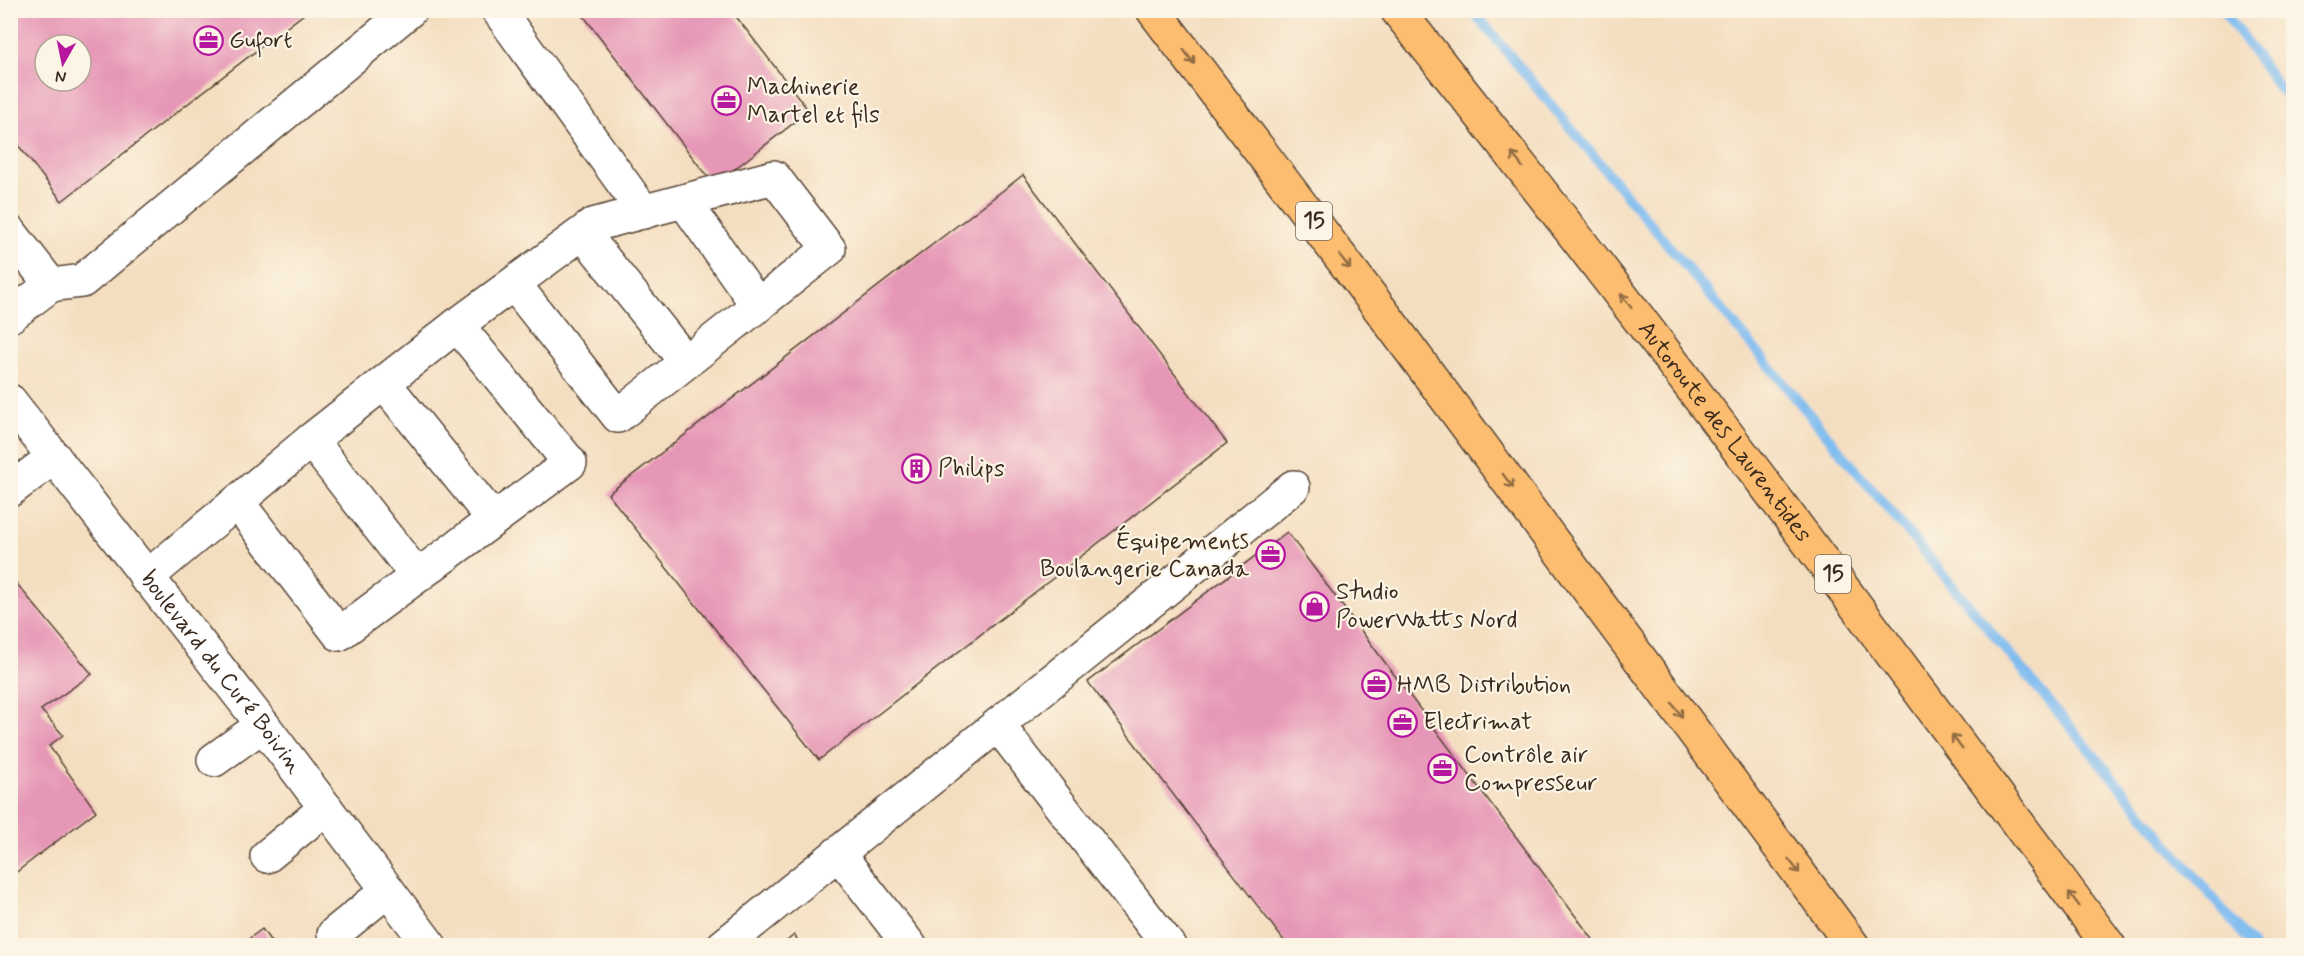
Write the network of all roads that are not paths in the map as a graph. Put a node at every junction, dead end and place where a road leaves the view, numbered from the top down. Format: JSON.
{"nodes":[{"id":1,"x":410,"y":10,"type":"edge"},
{"id":2,"x":498,"y":10,"type":"edge"},
{"id":3,"x":1153,"y":10,"type":"edge"},
{"id":4,"x":1397,"y":10,"type":"edge"},
{"id":5,"x":684,"y":201,"type":"junction"},
{"id":6,"x":644,"y":212,"type":"junction"},
{"id":7,"x":10,"y":232,"type":"edge"},
{"id":8,"x":584,"y":233,"type":"junction"},
{"id":9,"x":514,"y":284,"type":"junction"},
{"id":10,"x":51,"y":285,"type":"junction"},
{"id":11,"x":758,"y":306,"type":"junction"},
{"id":12,"x":10,"y":316,"type":"edge"},
{"id":13,"x":457,"y":325,"type":"junction"},
{"id":14,"x":686,"y":362,"type":"junction"},
{"id":15,"x":384,"y":383,"type":"junction"},
{"id":16,"x":10,"y":401,"type":"edge"},
{"id":17,"x":311,"y":440,"type":"junction"},
{"id":18,"x":54,"y":457,"type":"junction"},
{"id":19,"x":1293,"y":487,"type":"dead end"},
{"id":20,"x":10,"y":490,"type":"edge"},
{"id":21,"x":237,"y":503,"type":"junction"},
{"id":22,"x":494,"y":519,"type":"junction"},
{"id":23,"x":417,"y":576,"type":"junction"},
{"id":24,"x":146,"y":578,"type":"junction"},
{"id":25,"x":263,"y":725,"type":"junction"},
{"id":26,"x":998,"y":725,"type":"junction"},
{"id":27,"x":214,"y":760,"type":"dead end"},
{"id":28,"x":326,"y":808,"type":"junction"},
{"id":29,"x":838,"y":853,"type":"junction"},
{"id":30,"x":267,"y":856,"type":"dead end"},
{"id":31,"x":388,"y":890,"type":"junction"},
{"id":32,"x":334,"y":934,"type":"dead end"},
{"id":33,"x":430,"y":945,"type":"edge"},
{"id":34,"x":723,"y":945,"type":"edge"},
{"id":35,"x":910,"y":945,"type":"edge"},
{"id":36,"x":1168,"y":945,"type":"edge"},
{"id":37,"x":1853,"y":945,"type":"edge"},
{"id":38,"x":2109,"y":945,"type":"edge"}],
"edges":[{"from":1,"to":10,"type":"street"},
{"from":2,"to":6,"type":"street"},
{"from":3,"to":37,"type":"highway","number":"15","one_way":true},
{"from":38,"to":4,"type":"highway","name":"Autoroute des Laurentides","number":"15","one_way":true},
{"from":5,"to":6,"type":"street"},
{"from":5,"to":11,"type":"street"},
{"from":5,"to":11,"type":"street"},
{"from":6,"to":8,"type":"street"},
{"from":7,"to":10,"type":"street"},
{"from":8,"to":9,"type":"street"},
{"from":8,"to":14,"type":"street"},
{"from":9,"to":13,"type":"street"},
{"from":9,"to":14,"type":"street"},
{"from":10,"to":12,"type":"street"},
{"from":11,"to":14,"type":"street"},
{"from":13,"to":15,"type":"street"},
{"from":13,"to":22,"type":"street"},
{"from":15,"to":17,"type":"street"},
{"from":15,"to":22,"type":"street"},
{"from":16,"to":18,"type":"street","name":"boulevard du Curé Boivin"},
{"from":17,"to":21,"type":"street"},
{"from":17,"to":23,"type":"street"},
{"from":18,"to":20,"type":"street"},
{"from":18,"to":24,"type":"street","name":"boulevard du Curé Boivin"},
{"from":19,"to":26,"type":"street"},
{"from":21,"to":23,"type":"street"},
{"from":21,"to":24,"type":"street"},
{"from":22,"to":23,"type":"street"},
{"from":24,"to":25,"type":"street","name":"boulevard du Curé Boivin"},
{"from":25,"to":27,"type":"street"},
{"from":25,"to":28,"type":"street","name":"boulevard du Curé Boivin"},
{"from":26,"to":29,"type":"street"},
{"from":26,"to":36,"type":"street"},
{"from":28,"to":30,"type":"street"},
{"from":28,"to":31,"type":"street","name":"boulevard du Curé Boivin"},
{"from":29,"to":34,"type":"street"},
{"from":29,"to":35,"type":"street"},
{"from":31,"to":32,"type":"street"},
{"from":31,"to":33,"type":"street","name":"boulevard du Curé Boivin"}]}
